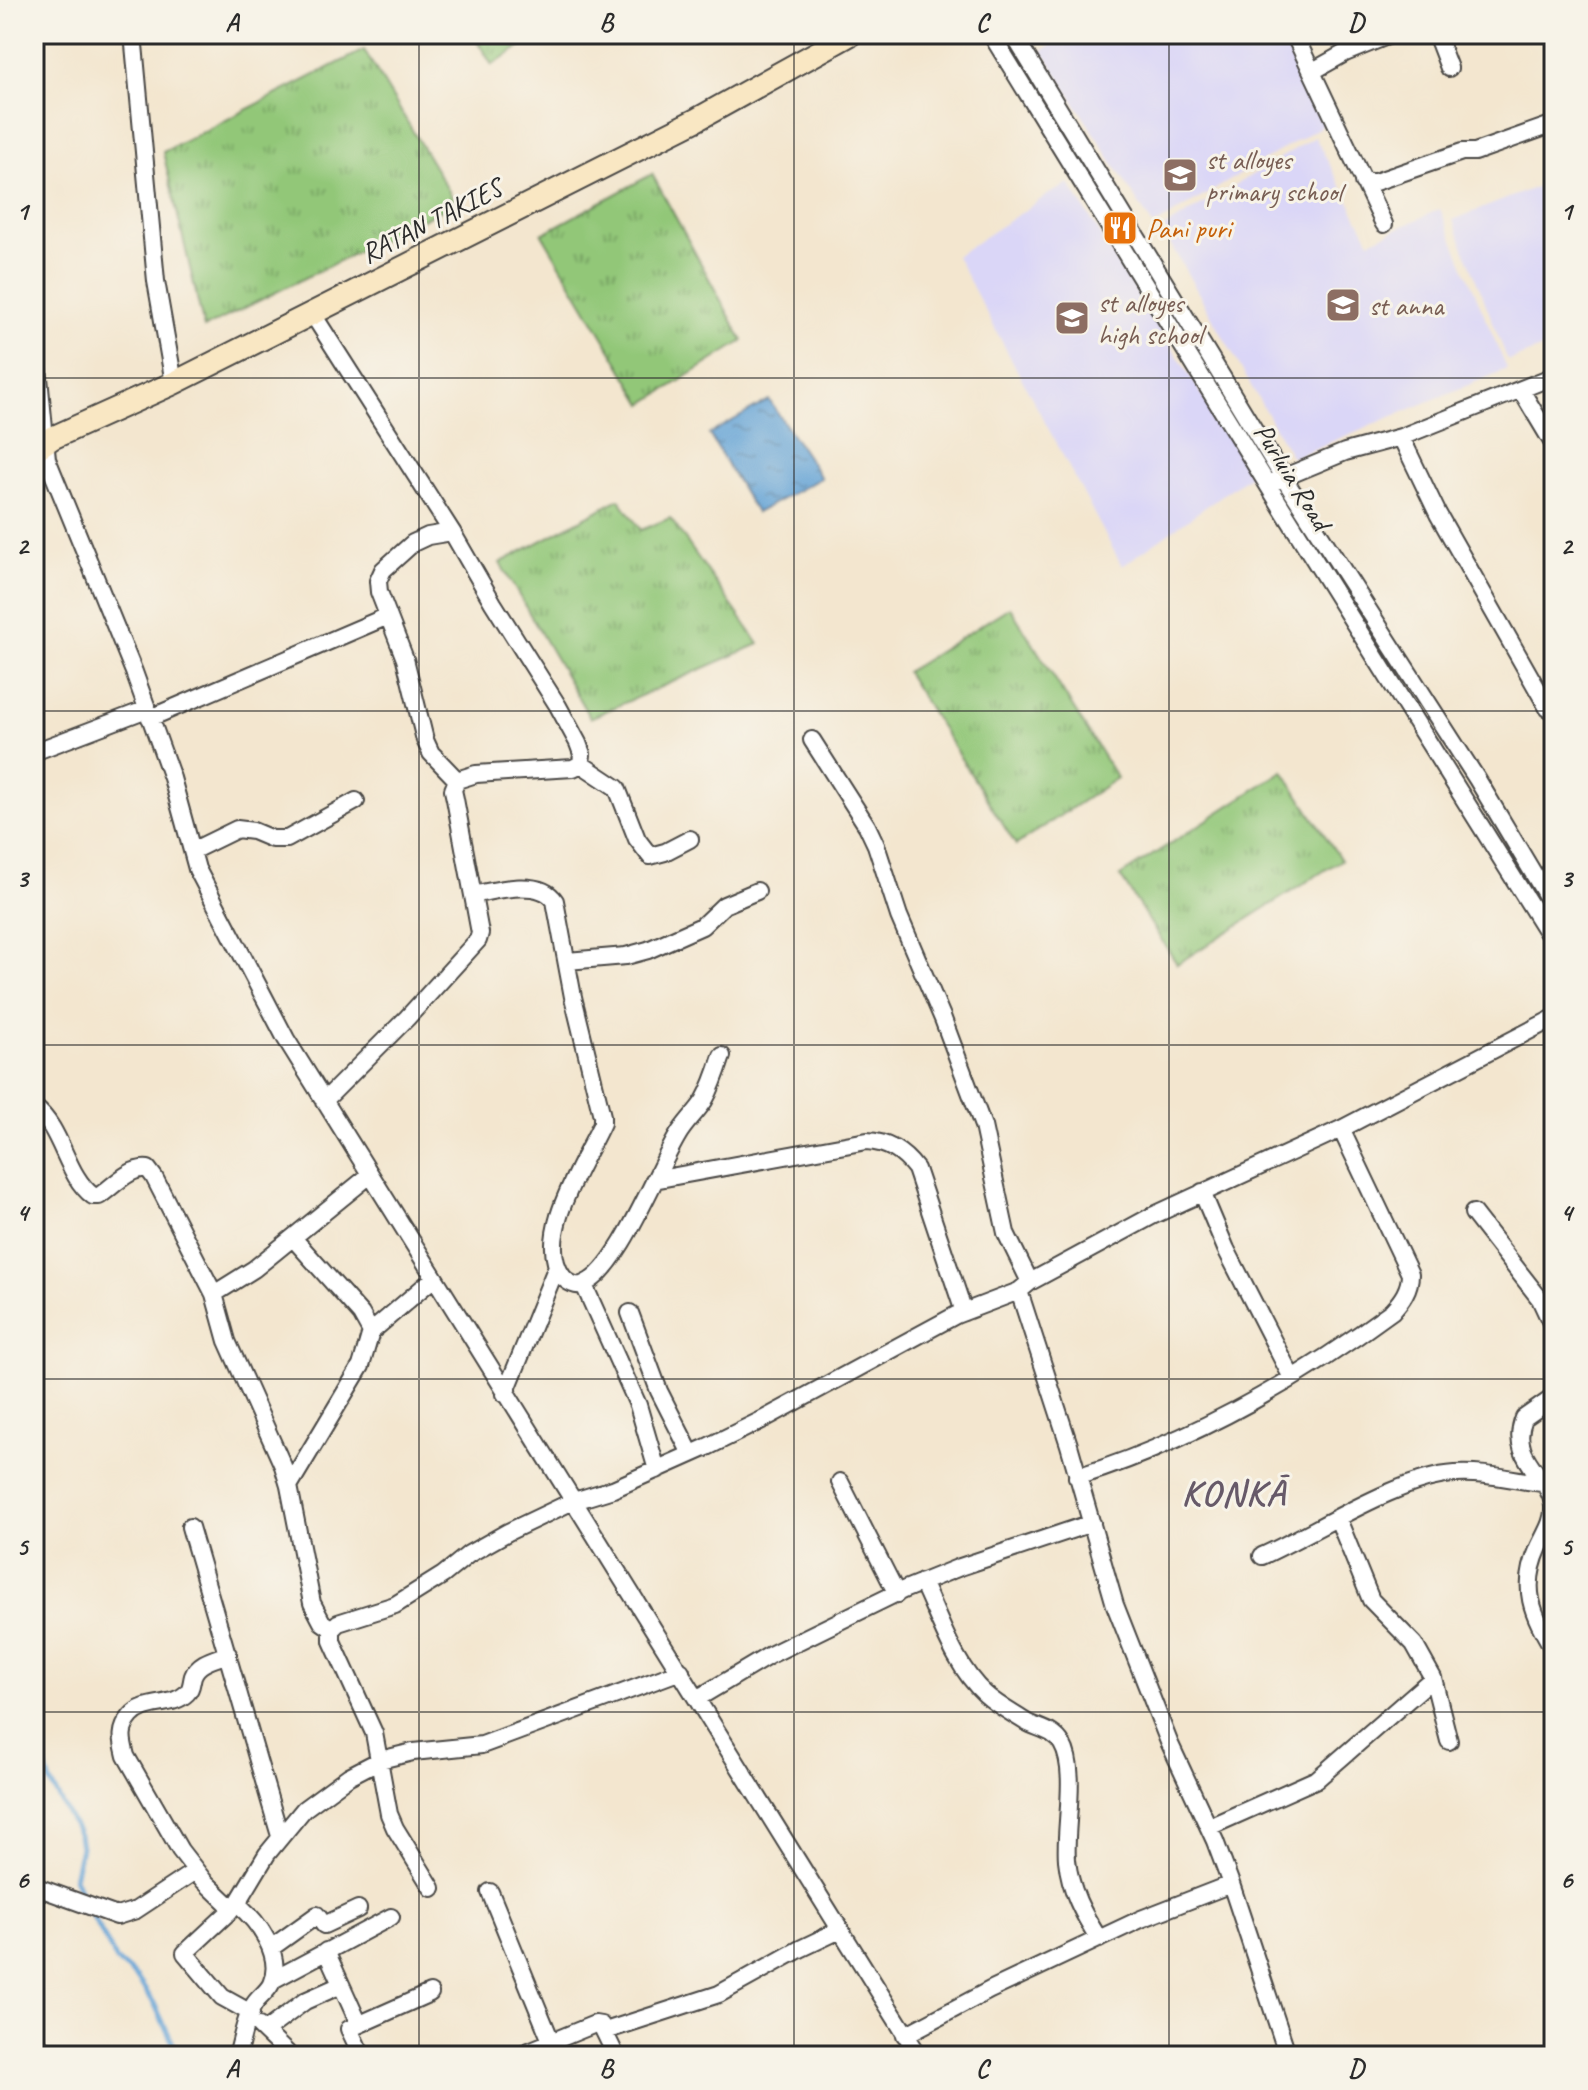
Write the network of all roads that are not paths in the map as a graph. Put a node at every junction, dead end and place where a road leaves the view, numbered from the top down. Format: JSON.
{"nodes":[{"id":1,"x":133,"y":34,"type":"edge"},
{"id":2,"x":851,"y":34,"type":"edge"},
{"id":3,"x":991,"y":34,"type":"edge"},
{"id":4,"x":1013,"y":34,"type":"edge"},
{"id":5,"x":1294,"y":34,"type":"edge"},
{"id":6,"x":1392,"y":34,"type":"edge"},
{"id":7,"x":1436,"y":34,"type":"edge"},
{"id":8,"x":1449,"y":68,"type":"dead end"},
{"id":9,"x":1313,"y":71,"type":"junction"},
{"id":10,"x":1554,"y":124,"type":"edge"},
{"id":11,"x":1363,"y":182,"type":"junction"},
{"id":12,"x":1384,"y":224,"type":"dead end"},
{"id":13,"x":34,"y":263,"type":"edge"},
{"id":14,"x":34,"y":283,"type":"edge"},
{"id":15,"x":312,"y":313,"type":"junction"},
{"id":16,"x":1554,"y":376,"type":"edge"},
{"id":17,"x":174,"y":383,"type":"junction"},
{"id":18,"x":1521,"y":390,"type":"junction"},
{"id":19,"x":1401,"y":437,"type":"junction"},
{"id":20,"x":1554,"y":445,"type":"edge"},
{"id":21,"x":40,"y":446,"type":"edge"},
{"id":22,"x":1275,"y":481,"type":"junction"},
{"id":23,"x":452,"y":532,"type":"junction"},
{"id":24,"x":388,"y":616,"type":"junction"},
{"id":25,"x":1548,"y":708,"type":"dead end"},
{"id":26,"x":149,"y":714,"type":"junction"},
{"id":27,"x":812,"y":740,"type":"dead end"},
{"id":28,"x":34,"y":752,"type":"edge"},
{"id":29,"x":581,"y":764,"type":"junction"},
{"id":30,"x":457,"y":780,"type":"junction"},
{"id":31,"x":356,"y":801,"type":"dead end"},
{"id":32,"x":690,"y":839,"type":"dead end"},
{"id":33,"x":192,"y":851,"type":"junction"},
{"id":34,"x":757,"y":891,"type":"dead end"},
{"id":35,"x":473,"y":895,"type":"junction"},
{"id":36,"x":1553,"y":904,"type":"edge"},
{"id":37,"x":1554,"y":943,"type":"edge"},
{"id":38,"x":567,"y":961,"type":"junction"},
{"id":39,"x":1554,"y":1018,"type":"edge"},
{"id":40,"x":722,"y":1056,"type":"dead end"},
{"id":41,"x":324,"y":1101,"type":"junction"},
{"id":42,"x":34,"y":1107,"type":"edge"},
{"id":43,"x":1341,"y":1129,"type":"junction"},
{"id":44,"x":370,"y":1175,"type":"junction"},
{"id":45,"x":654,"y":1180,"type":"junction"},
{"id":46,"x":1202,"y":1192,"type":"junction"},
{"id":47,"x":1473,"y":1213,"type":"dead end"},
{"id":48,"x":293,"y":1238,"type":"junction"},
{"id":49,"x":557,"y":1266,"type":"junction"},
{"id":50,"x":434,"y":1278,"type":"junction"},
{"id":51,"x":584,"y":1285,"type":"junction"},
{"id":52,"x":1025,"y":1287,"type":"junction"},
{"id":53,"x":214,"y":1294,"type":"junction"},
{"id":54,"x":964,"y":1312,"type":"junction"},
{"id":55,"x":630,"y":1313,"type":"dead end"},
{"id":56,"x":1554,"y":1329,"type":"edge"},
{"id":57,"x":371,"y":1332,"type":"junction"},
{"id":58,"x":1292,"y":1378,"type":"junction"},
{"id":59,"x":505,"y":1394,"type":"junction"},
{"id":60,"x":1554,"y":1397,"type":"edge"},
{"id":61,"x":691,"y":1454,"type":"junction"},
{"id":62,"x":657,"y":1470,"type":"junction"},
{"id":63,"x":1077,"y":1477,"type":"junction"},
{"id":64,"x":840,"y":1482,"type":"dead end"},
{"id":65,"x":1542,"y":1483,"type":"junction"},
{"id":66,"x":289,"y":1486,"type":"junction"},
{"id":67,"x":574,"y":1502,"type":"junction"},
{"id":68,"x":1338,"y":1519,"type":"junction"},
{"id":69,"x":1092,"y":1523,"type":"junction"},
{"id":70,"x":190,"y":1527,"type":"dead end"},
{"id":71,"x":1262,"y":1556,"type":"dead end"},
{"id":72,"x":922,"y":1582,"type":"junction"},
{"id":73,"x":897,"y":1594,"type":"junction"},
{"id":74,"x":332,"y":1629,"type":"junction"},
{"id":75,"x":1554,"y":1650,"type":"edge"},
{"id":76,"x":228,"y":1654,"type":"junction"},
{"id":77,"x":681,"y":1671,"type":"junction"},
{"id":78,"x":1433,"y":1678,"type":"junction"},
{"id":79,"x":698,"y":1698,"type":"junction"},
{"id":80,"x":1449,"y":1741,"type":"dead end"},
{"id":81,"x":380,"y":1760,"type":"junction"},
{"id":82,"x":1209,"y":1827,"type":"junction"},
{"id":83,"x":280,"y":1836,"type":"junction"},
{"id":84,"x":195,"y":1871,"type":"junction"},
{"id":85,"x":1231,"y":1884,"type":"junction"},
{"id":86,"x":34,"y":1886,"type":"edge"},
{"id":87,"x":432,"y":1888,"type":"dead end"},
{"id":88,"x":490,"y":1892,"type":"dead end"},
{"id":89,"x":233,"y":1904,"type":"junction"},
{"id":90,"x":358,"y":1909,"type":"dead end"},
{"id":91,"x":391,"y":1917,"type":"dead end"},
{"id":92,"x":840,"y":1930,"type":"junction"},
{"id":93,"x":1099,"y":1939,"type":"junction"},
{"id":94,"x":271,"y":1948,"type":"junction"},
{"id":95,"x":326,"y":1951,"type":"junction"},
{"id":96,"x":273,"y":1980,"type":"junction"},
{"id":97,"x":341,"y":1985,"type":"junction"},
{"id":98,"x":430,"y":1993,"type":"dead end"},
{"id":99,"x":250,"y":2015,"type":"junction"},
{"id":100,"x":359,"y":2024,"type":"junction"},
{"id":101,"x":265,"y":2031,"type":"junction"},
{"id":102,"x":605,"y":2031,"type":"junction"},
{"id":103,"x":905,"y":2035,"type":"junction"},
{"id":104,"x":34,"y":2039,"type":"edge"},
{"id":105,"x":551,"y":2041,"type":"junction"},
{"id":106,"x":287,"y":2053,"type":"dead end"},
{"id":107,"x":48,"y":2056,"type":"edge"},
{"id":108,"x":237,"y":2056,"type":"edge"},
{"id":109,"x":362,"y":2056,"type":"edge"},
{"id":110,"x":517,"y":2056,"type":"edge"},
{"id":111,"x":616,"y":2056,"type":"edge"},
{"id":112,"x":919,"y":2056,"type":"edge"},
{"id":113,"x":1288,"y":2056,"type":"edge"}],
"edges":[{"from":1,"to":17,"type":"street"},
{"from":2,"to":15,"type":"street","name":"RATAN TAKIES"},
{"from":3,"to":22,"type":"street","name":"Purluia Road"},
{"from":4,"to":22,"type":"street","name":"Purluia Road"},
{"from":5,"to":9,"type":"street"},
{"from":6,"to":9,"type":"street"},
{"from":7,"to":8,"type":"street"},
{"from":9,"to":11,"type":"street"},
{"from":10,"to":11,"type":"street"},
{"from":11,"to":12,"type":"street"},
{"from":13,"to":14,"type":"street"},
{"from":14,"to":21,"type":"street"},
{"from":15,"to":17,"type":"street","name":"RATAN TAKIES"},
{"from":15,"to":23,"type":"street"},
{"from":16,"to":18,"type":"street"},
{"from":17,"to":21,"type":"street","name":"RATAN TAKIES"},
{"from":18,"to":19,"type":"street"},
{"from":18,"to":20,"type":"street"},
{"from":19,"to":22,"type":"street"},
{"from":19,"to":25,"type":"street"},
{"from":21,"to":26,"type":"street"},
{"from":22,"to":36,"type":"street","name":"Purluia Road"},
{"from":22,"to":37,"type":"street","name":"Purluia Road"},
{"from":23,"to":24,"type":"street"},
{"from":23,"to":29,"type":"street"},
{"from":24,"to":26,"type":"street"},
{"from":24,"to":30,"type":"street"},
{"from":26,"to":28,"type":"street"},
{"from":26,"to":33,"type":"street"},
{"from":27,"to":52,"type":"street"},
{"from":29,"to":30,"type":"street"},
{"from":29,"to":32,"type":"street"},
{"from":30,"to":35,"type":"street"},
{"from":31,"to":33,"type":"street"},
{"from":33,"to":41,"type":"street"},
{"from":34,"to":38,"type":"street"},
{"from":35,"to":38,"type":"street"},
{"from":35,"to":41,"type":"street"},
{"from":38,"to":49,"type":"street"},
{"from":39,"to":43,"type":"street"},
{"from":40,"to":45,"type":"street"},
{"from":41,"to":44,"type":"street"},
{"from":42,"to":53,"type":"street"},
{"from":43,"to":46,"type":"street"},
{"from":43,"to":58,"type":"street"},
{"from":44,"to":48,"type":"street"},
{"from":44,"to":50,"type":"street"},
{"from":45,"to":51,"type":"street"},
{"from":45,"to":54,"type":"street"},
{"from":46,"to":52,"type":"street"},
{"from":46,"to":58,"type":"street"},
{"from":47,"to":56,"type":"street"},
{"from":48,"to":53,"type":"street"},
{"from":48,"to":57,"type":"street"},
{"from":49,"to":51,"type":"street"},
{"from":49,"to":59,"type":"street"},
{"from":50,"to":57,"type":"street"},
{"from":50,"to":59,"type":"street"},
{"from":51,"to":62,"type":"street"},
{"from":52,"to":54,"type":"street"},
{"from":52,"to":63,"type":"street"},
{"from":53,"to":66,"type":"street"},
{"from":54,"to":61,"type":"street"},
{"from":55,"to":61,"type":"street"},
{"from":57,"to":66,"type":"street"},
{"from":58,"to":63,"type":"street"},
{"from":59,"to":67,"type":"street"},
{"from":60,"to":65,"type":"street"},
{"from":61,"to":62,"type":"street"},
{"from":62,"to":67,"type":"street"},
{"from":63,"to":69,"type":"street"},
{"from":64,"to":73,"type":"street"},
{"from":65,"to":68,"type":"street"},
{"from":65,"to":75,"type":"street"},
{"from":66,"to":74,"type":"street"},
{"from":67,"to":74,"type":"street"},
{"from":67,"to":77,"type":"street"},
{"from":68,"to":71,"type":"street"},
{"from":68,"to":78,"type":"street"},
{"from":69,"to":72,"type":"street"},
{"from":69,"to":82,"type":"street"},
{"from":70,"to":76,"type":"street"},
{"from":72,"to":73,"type":"street"},
{"from":72,"to":93,"type":"street"},
{"from":73,"to":79,"type":"street"},
{"from":74,"to":81,"type":"street"},
{"from":76,"to":83,"type":"street"},
{"from":76,"to":84,"type":"street"},
{"from":77,"to":79,"type":"street"},
{"from":77,"to":81,"type":"street"},
{"from":78,"to":80,"type":"street"},
{"from":78,"to":82,"type":"street"},
{"from":79,"to":92,"type":"street"},
{"from":81,"to":83,"type":"street"},
{"from":81,"to":87,"type":"street"},
{"from":82,"to":85,"type":"street"},
{"from":83,"to":89,"type":"street"},
{"from":84,"to":86,"type":"street"},
{"from":84,"to":89,"type":"street"},
{"from":85,"to":93,"type":"street"},
{"from":85,"to":113,"type":"street"},
{"from":88,"to":105,"type":"street"},
{"from":89,"to":94,"type":"street"},
{"from":89,"to":99,"type":"street"},
{"from":90,"to":94,"type":"street"},
{"from":91,"to":95,"type":"street"},
{"from":92,"to":102,"type":"street"},
{"from":92,"to":103,"type":"street"},
{"from":93,"to":103,"type":"street"},
{"from":94,"to":96,"type":"street"},
{"from":95,"to":96,"type":"street"},
{"from":95,"to":97,"type":"street"},
{"from":96,"to":99,"type":"street"},
{"from":97,"to":100,"type":"street"},
{"from":97,"to":101,"type":"street"},
{"from":98,"to":100,"type":"street"},
{"from":99,"to":101,"type":"street"},
{"from":99,"to":108,"type":"street"},
{"from":100,"to":109,"type":"street"},
{"from":101,"to":106,"type":"street"},
{"from":102,"to":105,"type":"street"},
{"from":102,"to":111,"type":"street"},
{"from":103,"to":112,"type":"street"},
{"from":104,"to":107,"type":"street"},
{"from":105,"to":110,"type":"street"}]}
